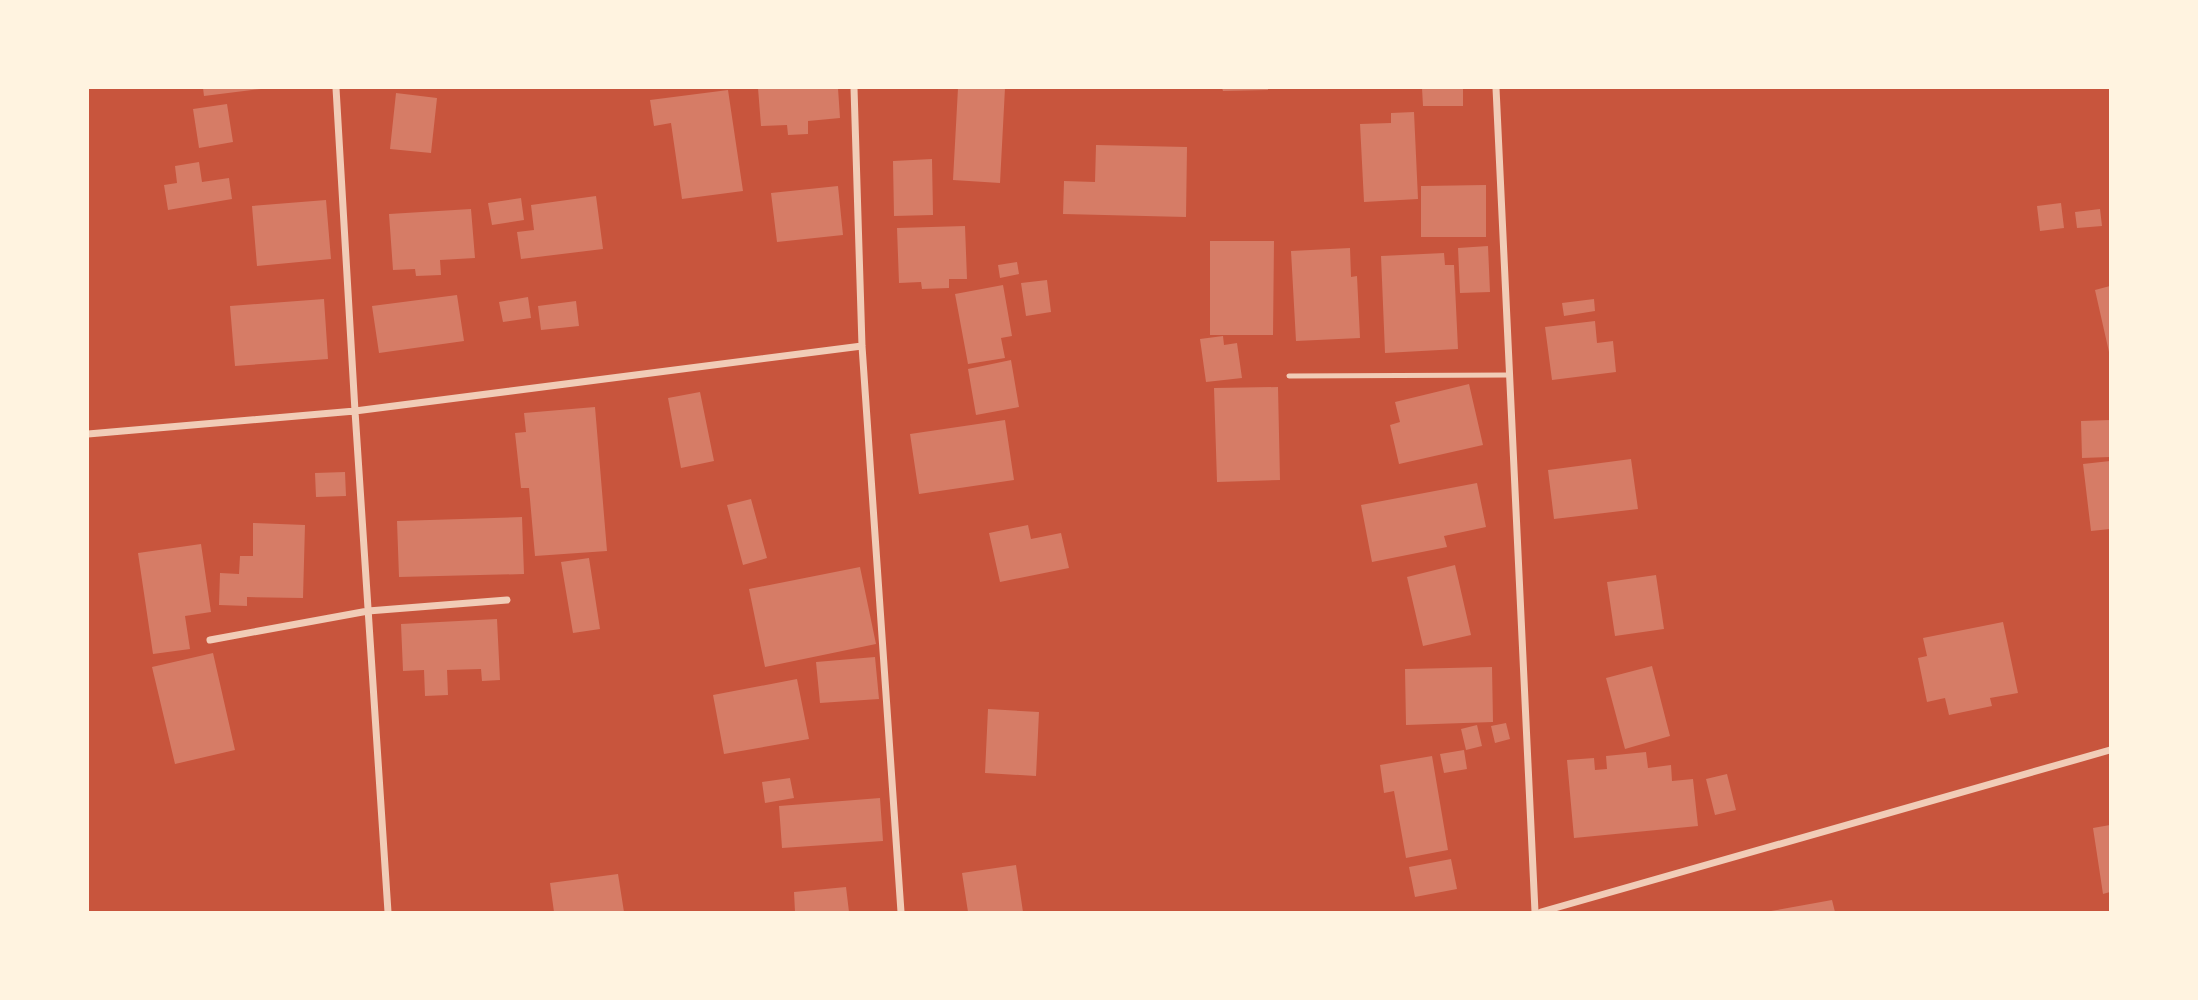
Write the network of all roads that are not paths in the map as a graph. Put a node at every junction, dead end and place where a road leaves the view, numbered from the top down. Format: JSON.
{"nodes":[{"id":1,"x":336,"y":88,"type":"edge"},
{"id":2,"x":854,"y":88,"type":"edge"},
{"id":3,"x":1496,"y":88,"type":"edge"},
{"id":4,"x":862,"y":346,"type":"junction"},
{"id":5,"x":1510,"y":375,"type":"junction"},
{"id":6,"x":1289,"y":376,"type":"dead end"},
{"id":7,"x":355,"y":411,"type":"junction"},
{"id":8,"x":88,"y":434,"type":"edge"},
{"id":9,"x":507,"y":600,"type":"dead end"},
{"id":10,"x":368,"y":611,"type":"junction"},
{"id":11,"x":210,"y":640,"type":"dead end"},
{"id":12,"x":2110,"y":750,"type":"edge"},
{"id":13,"x":388,"y":912,"type":"edge"},
{"id":14,"x":901,"y":912,"type":"edge"},
{"id":15,"x":1535,"y":912,"type":"edge"},
{"id":16,"x":1541,"y":912,"type":"edge"}],
"edges":[{"from":1,"to":7,"type":"street"},
{"from":2,"to":4,"type":"street"},
{"from":3,"to":5,"type":"street"},
{"from":4,"to":7,"type":"street"},
{"from":4,"to":14,"type":"street"},
{"from":5,"to":6,"type":"lane"},
{"from":5,"to":15,"type":"street"},
{"from":7,"to":8,"type":"street"},
{"from":7,"to":10,"type":"street"},
{"from":9,"to":10,"type":"street"},
{"from":10,"to":11,"type":"street"},
{"from":10,"to":13,"type":"street"},
{"from":12,"to":16,"type":"street"}]}
